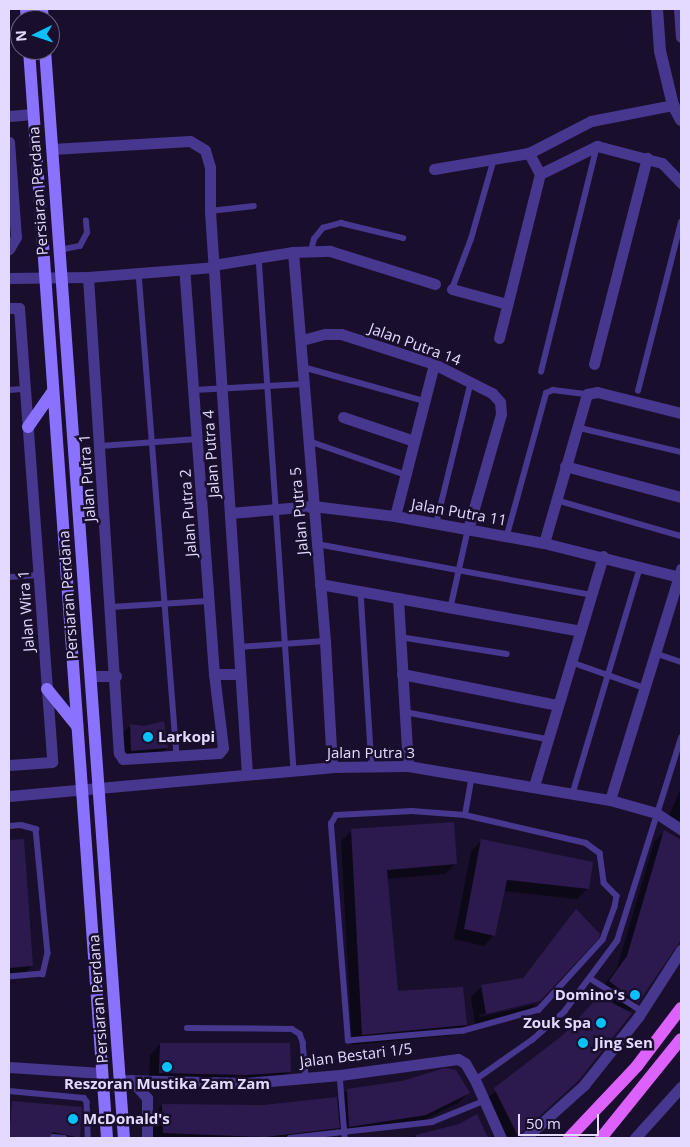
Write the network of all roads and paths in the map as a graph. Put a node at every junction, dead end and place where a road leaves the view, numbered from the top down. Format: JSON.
{"nodes":[{"id":1,"x":657,"y":9,"type":"edge"},
{"id":2,"x":679,"y":9,"type":"edge"},
{"id":3,"x":681,"y":34,"type":"edge"},
{"id":4,"x":30,"y":60,"type":"edge"},
{"id":5,"x":46,"y":60,"type":"edge"},
{"id":6,"x":673,"y":105,"type":"junction"},
{"id":7,"x":34,"y":114,"type":"junction"},
{"id":8,"x":9,"y":116,"type":"edge"},
{"id":9,"x":681,"y":120,"type":"edge"},
{"id":10,"x":9,"y":142,"type":"edge"},
{"id":11,"x":597,"y":146,"type":"junction"},
{"id":12,"x":52,"y":149,"type":"junction"},
{"id":13,"x":529,"y":154,"type":"junction"},
{"id":14,"x":646,"y":158,"type":"junction"},
{"id":15,"x":494,"y":159,"type":"junction"},
{"id":16,"x":434,"y":169,"type":"dead end"},
{"id":17,"x":540,"y":174,"type":"junction"},
{"id":18,"x":10,"y":183,"type":"edge"},
{"id":19,"x":681,"y":183,"type":"edge"},
{"id":20,"x":254,"y":206,"type":"dead end"},
{"id":21,"x":210,"y":211,"type":"junction"},
{"id":22,"x":86,"y":221,"type":"dead end"},
{"id":23,"x":681,"y":222,"type":"edge"},
{"id":24,"x":403,"y":238,"type":"dead end"},
{"id":25,"x":11,"y":247,"type":"edge"},
{"id":26,"x":59,"y":250,"type":"junction"},
{"id":27,"x":311,"y":251,"type":"junction"},
{"id":28,"x":293,"y":252,"type":"junction"},
{"id":29,"x":259,"y":257,"type":"junction"},
{"id":30,"x":213,"y":266,"type":"junction"},
{"id":31,"x":184,"y":270,"type":"junction"},
{"id":32,"x":139,"y":273,"type":"junction"},
{"id":33,"x":45,"y":276,"type":"junction"},
{"id":34,"x":60,"y":277,"type":"junction"},
{"id":35,"x":88,"y":277,"type":"junction"},
{"id":36,"x":9,"y":278,"type":"edge"},
{"id":37,"x":435,"y":284,"type":"dead end"},
{"id":38,"x":452,"y":289,"type":"joint"},
{"id":39,"x":507,"y":304,"type":"junction"},
{"id":40,"x":14,"y":308,"type":"edge"},
{"id":41,"x":499,"y":338,"type":"dead end"},
{"id":42,"x":302,"y":340,"type":"junction"},
{"id":43,"x":434,"y":364,"type":"junction"},
{"id":44,"x":594,"y":364,"type":"dead end"},
{"id":45,"x":303,"y":367,"type":"junction"},
{"id":46,"x":542,"y":372,"type":"dead end"},
{"id":47,"x":471,"y":381,"type":"junction"},
{"id":48,"x":304,"y":384,"type":"junction"},
{"id":49,"x":269,"y":386,"type":"junction"},
{"id":50,"x":222,"y":388,"type":"junction"},
{"id":51,"x":25,"y":389,"type":"junction"},
{"id":52,"x":9,"y":390,"type":"edge"},
{"id":53,"x":194,"y":390,"type":"junction"},
{"id":54,"x":53,"y":391,"type":"junction"},
{"id":55,"x":638,"y":391,"type":"dead end"},
{"id":56,"x":587,"y":394,"type":"junction"},
{"id":57,"x":424,"y":401,"type":"junction"},
{"id":58,"x":681,"y":414,"type":"edge"},
{"id":59,"x":343,"y":417,"type":"dead end"},
{"id":60,"x":28,"y":427,"type":"junction"},
{"id":61,"x":576,"y":427,"type":"junction"},
{"id":62,"x":198,"y":439,"type":"junction"},
{"id":63,"x":308,"y":440,"type":"junction"},
{"id":64,"x":414,"y":440,"type":"junction"},
{"id":65,"x":152,"y":442,"type":"junction"},
{"id":66,"x":100,"y":446,"type":"junction"},
{"id":67,"x":681,"y":452,"type":"edge"},
{"id":68,"x":565,"y":466,"type":"junction"},
{"id":69,"x":406,"y":475,"type":"junction"},
{"id":70,"x":681,"y":497,"type":"edge"},
{"id":71,"x":556,"y":500,"type":"junction"},
{"id":72,"x":313,"y":506,"type":"junction"},
{"id":73,"x":276,"y":508,"type":"junction"},
{"id":74,"x":230,"y":513,"type":"junction"},
{"id":75,"x":395,"y":516,"type":"junction"},
{"id":76,"x":436,"y":524,"type":"junction"},
{"id":77,"x":468,"y":529,"type":"junction"},
{"id":78,"x":507,"y":535,"type":"junction"},
{"id":79,"x":681,"y":536,"type":"edge"},
{"id":80,"x":544,"y":543,"type":"junction"},
{"id":81,"x":317,"y":544,"type":"junction"},
{"id":82,"x":602,"y":556,"type":"junction"},
{"id":83,"x":640,"y":565,"type":"junction"},
{"id":84,"x":458,"y":569,"type":"junction"},
{"id":85,"x":680,"y":573,"type":"edge"},
{"id":86,"x":38,"y":574,"type":"junction"},
{"id":87,"x":9,"y":577,"type":"edge"},
{"id":88,"x":320,"y":584,"type":"junction"},
{"id":89,"x":362,"y":592,"type":"junction"},
{"id":90,"x":592,"y":595,"type":"junction"},
{"id":91,"x":398,"y":598,"type":"junction"},
{"id":92,"x":208,"y":601,"type":"junction"},
{"id":93,"x":163,"y":604,"type":"junction"},
{"id":94,"x":450,"y":606,"type":"junction"},
{"id":95,"x":111,"y":607,"type":"junction"},
{"id":96,"x":580,"y":631,"type":"junction"},
{"id":97,"x":400,"y":637,"type":"junction"},
{"id":98,"x":325,"y":642,"type":"junction"},
{"id":99,"x":285,"y":643,"type":"junction"},
{"id":100,"x":239,"y":647,"type":"junction"},
{"id":101,"x":655,"y":653,"type":"junction"},
{"id":102,"x":507,"y":654,"type":"dead end"},
{"id":103,"x":571,"y":662,"type":"junction"},
{"id":104,"x":681,"y":662,"type":"edge"},
{"id":105,"x":607,"y":673,"type":"junction"},
{"id":106,"x":214,"y":674,"type":"junction"},
{"id":107,"x":240,"y":674,"type":"junction"},
{"id":108,"x":402,"y":674,"type":"junction"},
{"id":109,"x":90,"y":676,"type":"junction"},
{"id":110,"x":116,"y":676,"type":"junction"},
{"id":111,"x":645,"y":688,"type":"junction"},
{"id":112,"x":47,"y":689,"type":"junction"},
{"id":113,"x":557,"y":705,"type":"junction"},
{"id":114,"x":405,"y":712,"type":"junction"},
{"id":115,"x":77,"y":726,"type":"junction"},
{"id":116,"x":681,"y":738,"type":"edge"},
{"id":117,"x":547,"y":739,"type":"junction"},
{"id":118,"x":177,"y":756,"type":"junction"},
{"id":119,"x":9,"y":765,"type":"edge"},
{"id":120,"x":372,"y":766,"type":"junction"},
{"id":121,"x":408,"y":766,"type":"junction"},
{"id":122,"x":332,"y":767,"type":"junction"},
{"id":123,"x":294,"y":770,"type":"junction"},
{"id":124,"x":247,"y":774,"type":"junction"},
{"id":125,"x":472,"y":776,"type":"junction"},
{"id":126,"x":534,"y":786,"type":"junction"},
{"id":127,"x":99,"y":789,"type":"junction"},
{"id":128,"x":82,"y":791,"type":"junction"},
{"id":129,"x":573,"y":792,"type":"junction"},
{"id":130,"x":9,"y":796,"type":"edge"},
{"id":131,"x":610,"y":800,"type":"junction"},
{"id":132,"x":656,"y":813,"type":"junction"},
{"id":133,"x":465,"y":815,"type":"junction"},
{"id":134,"x":9,"y":826,"type":"edge"},
{"id":135,"x":681,"y":829,"type":"edge"},
{"id":136,"x":681,"y":950,"type":"edge"},
{"id":137,"x":9,"y":978,"type":"edge"},
{"id":138,"x":591,"y":979,"type":"junction"},
{"id":139,"x":681,"y":1008,"type":"edge"},
{"id":140,"x":642,"y":1011,"type":"junction"},
{"id":141,"x":188,"y":1028,"type":"dead end"},
{"id":142,"x":681,"y":1038,"type":"edge"},
{"id":143,"x":9,"y":1067,"type":"edge"},
{"id":144,"x":102,"y":1073,"type":"junction"},
{"id":145,"x":340,"y":1075,"type":"junction"},
{"id":146,"x":306,"y":1078,"type":"junction"},
{"id":147,"x":125,"y":1080,"type":"junction"},
{"id":148,"x":475,"y":1080,"type":"junction"},
{"id":149,"x":167,"y":1081,"type":"junction"},
{"id":150,"x":681,"y":1087,"type":"edge"},
{"id":151,"x":9,"y":1091,"type":"edge"},
{"id":152,"x":147,"y":1098,"type":"junction"},
{"id":153,"x":484,"y":1101,"type":"junction"},
{"id":154,"x":345,"y":1136,"type":"edge"},
{"id":155,"x":53,"y":1137,"type":"dead end"},
{"id":156,"x":64,"y":1138,"type":"edge"},
{"id":157,"x":88,"y":1138,"type":"edge"},
{"id":158,"x":107,"y":1138,"type":"edge"},
{"id":159,"x":124,"y":1138,"type":"edge"},
{"id":160,"x":147,"y":1138,"type":"edge"},
{"id":161,"x":290,"y":1138,"type":"edge"},
{"id":162,"x":501,"y":1138,"type":"edge"},
{"id":163,"x":525,"y":1138,"type":"edge"},
{"id":164,"x":568,"y":1138,"type":"edge"},
{"id":165,"x":601,"y":1138,"type":"edge"},
{"id":166,"x":636,"y":1138,"type":"edge"}],
"edges":[{"from":1,"to":6,"type":"street"},
{"from":2,"to":3,"type":"street"},
{"from":4,"to":7,"type":"main road","name":"Persiaran Perdana"},
{"from":5,"to":12,"type":"main road","name":"Persiaran Perdana"},
{"from":6,"to":9,"type":"street"},
{"from":6,"to":13,"type":"street"},
{"from":7,"to":8,"type":"street"},
{"from":7,"to":33,"type":"main road","name":"Persiaran Perdana"},
{"from":10,"to":18,"type":"street"},
{"from":11,"to":14,"type":"street"},
{"from":11,"to":17,"type":"street"},
{"from":11,"to":46,"type":"lane"},
{"from":12,"to":21,"type":"street","name":"Jalan Putra 4"},
{"from":12,"to":26,"type":"main road","name":"Persiaran Perdana"},
{"from":13,"to":15,"type":"street"},
{"from":13,"to":17,"type":"street"},
{"from":14,"to":19,"type":"street"},
{"from":14,"to":44,"type":"street"},
{"from":15,"to":16,"type":"street"},
{"from":15,"to":38,"type":"lane"},
{"from":17,"to":39,"type":"street"},
{"from":18,"to":25,"type":"street"},
{"from":20,"to":21,"type":"lane"},
{"from":21,"to":30,"type":"street","name":"Jalan Putra 4"},
{"from":22,"to":26,"type":"lane"},
{"from":23,"to":55,"type":"lane"},
{"from":24,"to":27,"type":"lane"},
{"from":26,"to":34,"type":"main road","name":"Persiaran Perdana"},
{"from":27,"to":28,"type":"street"},
{"from":27,"to":37,"type":"street"},
{"from":28,"to":29,"type":"street"},
{"from":28,"to":42,"type":"street","name":"Jalan Putra 5"},
{"from":29,"to":30,"type":"street"},
{"from":29,"to":49,"type":"lane"},
{"from":30,"to":31,"type":"street"},
{"from":30,"to":50,"type":"street","name":"Jalan Putra 4"},
{"from":31,"to":32,"type":"street"},
{"from":31,"to":53,"type":"street","name":"Jalan Putra 2"},
{"from":32,"to":35,"type":"street"},
{"from":32,"to":65,"type":"lane"},
{"from":33,"to":34,"type":"street"},
{"from":33,"to":36,"type":"street"},
{"from":33,"to":54,"type":"main road","name":"Persiaran Perdana"},
{"from":34,"to":35,"type":"street"},
{"from":34,"to":109,"type":"main road","name":"Persiaran Perdana"},
{"from":35,"to":66,"type":"street","name":"Jalan Putra 1"},
{"from":38,"to":39,"type":"street"},
{"from":39,"to":41,"type":"street"},
{"from":40,"to":51,"type":"street","name":"Jalan Wira 1"},
{"from":42,"to":43,"type":"street","name":"Jalan Putra 14"},
{"from":42,"to":45,"type":"street","name":"Jalan Putra 5"},
{"from":43,"to":47,"type":"street","name":"Jalan Putra 14"},
{"from":43,"to":57,"type":"street"},
{"from":45,"to":48,"type":"street","name":"Jalan Putra 5"},
{"from":45,"to":57,"type":"lane"},
{"from":47,"to":76,"type":"lane"},
{"from":47,"to":77,"type":"street","name":"Jalan Putra 14"},
{"from":48,"to":49,"type":"lane"},
{"from":48,"to":63,"type":"street","name":"Jalan Putra 5"},
{"from":49,"to":50,"type":"lane"},
{"from":49,"to":73,"type":"lane"},
{"from":50,"to":53,"type":"lane"},
{"from":50,"to":74,"type":"street","name":"Jalan Putra 4"},
{"from":51,"to":52,"type":"lane"},
{"from":51,"to":60,"type":"street","name":"Jalan Wira 1"},
{"from":53,"to":62,"type":"street","name":"Jalan Putra 2"},
{"from":54,"to":60,"type":"main road"},
{"from":54,"to":115,"type":"main road","name":"Persiaran Perdana"},
{"from":56,"to":58,"type":"street"},
{"from":56,"to":61,"type":"street"},
{"from":56,"to":78,"type":"lane"},
{"from":57,"to":64,"type":"street"},
{"from":59,"to":64,"type":"street"},
{"from":60,"to":86,"type":"street","name":"Jalan Wira 1"},
{"from":61,"to":67,"type":"lane"},
{"from":61,"to":68,"type":"street"},
{"from":62,"to":65,"type":"lane"},
{"from":62,"to":92,"type":"street","name":"Jalan Putra 2"},
{"from":63,"to":69,"type":"lane"},
{"from":63,"to":72,"type":"street","name":"Jalan Putra 5"},
{"from":64,"to":69,"type":"street"},
{"from":65,"to":66,"type":"lane"},
{"from":65,"to":93,"type":"lane"},
{"from":66,"to":95,"type":"street","name":"Jalan Putra 1"},
{"from":68,"to":70,"type":"street"},
{"from":68,"to":71,"type":"street"},
{"from":69,"to":75,"type":"street"},
{"from":71,"to":79,"type":"lane"},
{"from":71,"to":80,"type":"street"},
{"from":72,"to":73,"type":"street","name":"Jalan Putra 11"},
{"from":72,"to":75,"type":"street","name":"Jalan Putra 11"},
{"from":72,"to":81,"type":"street","name":"Jalan Putra 5"},
{"from":73,"to":74,"type":"street","name":"Jalan Putra 11"},
{"from":73,"to":99,"type":"lane"},
{"from":74,"to":100,"type":"street","name":"Jalan Putra 4"},
{"from":75,"to":76,"type":"street","name":"Jalan Putra 11"},
{"from":76,"to":77,"type":"street","name":"Jalan Putra 11"},
{"from":77,"to":78,"type":"street","name":"Jalan Putra 11"},
{"from":77,"to":84,"type":"lane"},
{"from":78,"to":80,"type":"street","name":"Jalan Putra 11"},
{"from":80,"to":82,"type":"street","name":"Jalan Putra 11"},
{"from":81,"to":84,"type":"lane"},
{"from":81,"to":88,"type":"street","name":"Jalan Putra 5"},
{"from":82,"to":83,"type":"street","name":"Jalan Putra 11"},
{"from":82,"to":90,"type":"street"},
{"from":83,"to":85,"type":"street","name":"Jalan Putra 11"},
{"from":83,"to":105,"type":"lane"},
{"from":84,"to":90,"type":"lane"},
{"from":84,"to":94,"type":"lane"},
{"from":85,"to":101,"type":"street"},
{"from":86,"to":87,"type":"lane"},
{"from":86,"to":112,"type":"street","name":"Jalan Wira 1"},
{"from":88,"to":89,"type":"street"},
{"from":88,"to":98,"type":"street","name":"Jalan Putra 5"},
{"from":89,"to":91,"type":"street"},
{"from":89,"to":120,"type":"lane"},
{"from":90,"to":96,"type":"street"},
{"from":91,"to":94,"type":"street"},
{"from":91,"to":97,"type":"street"},
{"from":92,"to":93,"type":"lane"},
{"from":92,"to":106,"type":"street","name":"Jalan Putra 2"},
{"from":93,"to":95,"type":"lane"},
{"from":93,"to":118,"type":"lane"},
{"from":94,"to":96,"type":"street"},
{"from":95,"to":110,"type":"street","name":"Jalan Putra 1"},
{"from":96,"to":103,"type":"street"},
{"from":97,"to":102,"type":"lane"},
{"from":97,"to":108,"type":"street"},
{"from":98,"to":99,"type":"lane"},
{"from":98,"to":122,"type":"street","name":"Jalan Putra 5"},
{"from":99,"to":100,"type":"lane"},
{"from":99,"to":123,"type":"lane"},
{"from":100,"to":107,"type":"street","name":"Jalan Putra 4"},
{"from":101,"to":104,"type":"lane"},
{"from":101,"to":111,"type":"street"},
{"from":103,"to":105,"type":"lane"},
{"from":103,"to":113,"type":"street"},
{"from":105,"to":111,"type":"lane"},
{"from":105,"to":129,"type":"lane"},
{"from":106,"to":107,"type":"street"},
{"from":106,"to":118,"type":"street","name":"Jalan Putra 2"},
{"from":107,"to":124,"type":"street","name":"Jalan Putra 4"},
{"from":108,"to":113,"type":"street"},
{"from":108,"to":114,"type":"street"},
{"from":109,"to":110,"type":"street"},
{"from":109,"to":127,"type":"main road","name":"Persiaran Perdana"},
{"from":110,"to":118,"type":"street","name":"Jalan Putra 1"},
{"from":111,"to":131,"type":"street"},
{"from":112,"to":115,"type":"main road"},
{"from":112,"to":119,"type":"street","name":"Jalan Wira 1"},
{"from":113,"to":117,"type":"street"},
{"from":114,"to":117,"type":"lane"},
{"from":114,"to":121,"type":"street"},
{"from":115,"to":128,"type":"main road","name":"Persiaran Perdana"},
{"from":116,"to":132,"type":"lane"},
{"from":117,"to":126,"type":"street"},
{"from":120,"to":121,"type":"street","name":"Jalan Putra 3"},
{"from":120,"to":122,"type":"street","name":"Jalan Putra 3"},
{"from":121,"to":125,"type":"street","name":"Jalan Putra 3"},
{"from":122,"to":123,"type":"street","name":"Jalan Putra 3"},
{"from":123,"to":124,"type":"street","name":"Jalan Putra 3"},
{"from":124,"to":127,"type":"street","name":"Jalan Putra 3"},
{"from":125,"to":126,"type":"street","name":"Jalan Putra 3"},
{"from":125,"to":133,"type":"lane"},
{"from":126,"to":129,"type":"street","name":"Jalan Putra 3"},
{"from":127,"to":128,"type":"street","name":"Jalan Putra 3"},
{"from":127,"to":147,"type":"main road","name":"Persiaran Perdana"},
{"from":128,"to":130,"type":"street","name":"Jalan Putra 3"},
{"from":128,"to":144,"type":"main road","name":"Persiaran Perdana"},
{"from":129,"to":131,"type":"street","name":"Jalan Putra 3"},
{"from":131,"to":132,"type":"street","name":"Jalan Putra 3"},
{"from":132,"to":135,"type":"street","name":"Jalan Putra 3"},
{"from":132,"to":138,"type":"lane"},
{"from":133,"to":133,"type":"lane"},
{"from":134,"to":137,"type":"lane"},
{"from":136,"to":140,"type":"street"},
{"from":138,"to":140,"type":"lane"},
{"from":138,"to":148,"type":"lane"},
{"from":139,"to":164,"type":"main road"},
{"from":140,"to":163,"type":"street"},
{"from":141,"to":146,"type":"lane"},
{"from":142,"to":165,"type":"main road"},
{"from":143,"to":144,"type":"street"},
{"from":144,"to":158,"type":"main road","name":"Persiaran Perdana"},
{"from":145,"to":146,"type":"street","name":"Jalan Bestari 1/5"},
{"from":145,"to":148,"type":"street","name":"Jalan Bestari 1/5"},
{"from":145,"to":154,"type":"lane"},
{"from":146,"to":149,"type":"street","name":"Jalan Bestari 1/5"},
{"from":147,"to":149,"type":"street","name":"Jalan Bestari 1/5"},
{"from":147,"to":152,"type":"street"},
{"from":147,"to":159,"type":"main road","name":"Persiaran Perdana"},
{"from":148,"to":153,"type":"street","name":"Jalan Bestari 1/5"},
{"from":149,"to":152,"type":"street"},
{"from":150,"to":166,"type":"street"},
{"from":151,"to":157,"type":"lane"},
{"from":152,"to":160,"type":"street"},
{"from":153,"to":154,"type":"lane"},
{"from":153,"to":162,"type":"street","name":"Jalan Bestari 1/5"},
{"from":154,"to":161,"type":"lane"},
{"from":155,"to":156,"type":"lane"}]}
